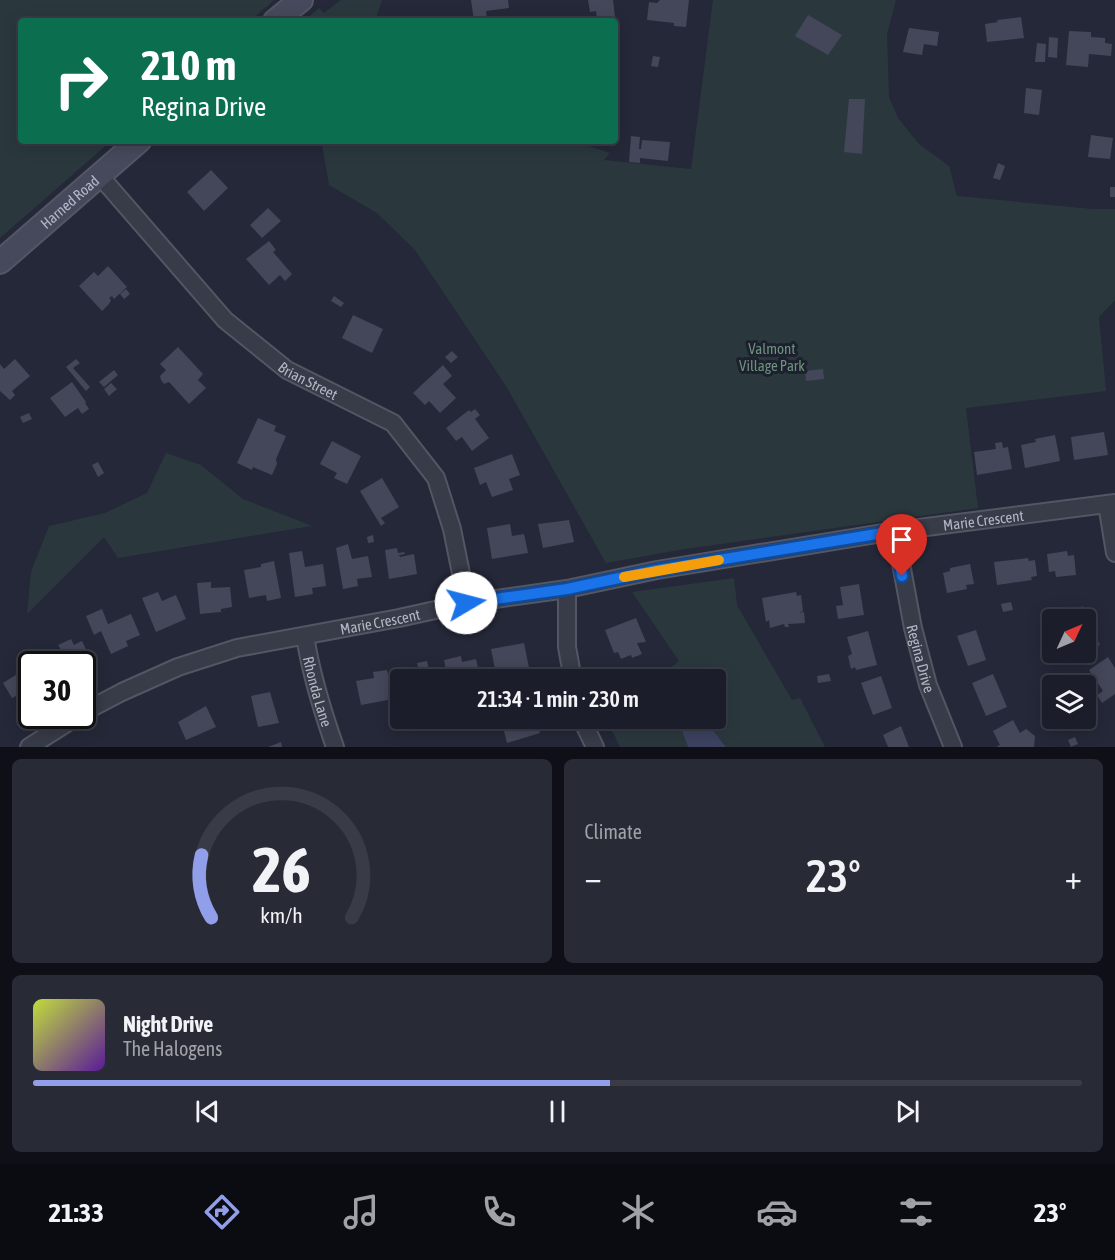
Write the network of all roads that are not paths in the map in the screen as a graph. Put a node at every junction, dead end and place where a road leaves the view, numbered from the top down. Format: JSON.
{"nodes":[{"id":1,"x":301,"y":0,"type":"edge"},
{"id":2,"x":279,"y":18,"type":"edge"},
{"id":3,"x":136,"y":144,"type":"edge"},
{"id":4,"x":100,"y":176,"type":"junction"},
{"id":5,"x":0,"y":262,"type":"edge"},
{"id":6,"x":1111,"y":504,"type":"edge"},
{"id":7,"x":895,"y":531,"type":"junction"},
{"id":8,"x":1115,"y":553,"type":"edge"},
{"id":9,"x":567,"y":589,"type":"junction"},
{"id":10,"x":466,"y":603,"type":"junction"},
{"id":11,"x":305,"y":636,"type":"junction"},
{"id":12,"x":571,"y":669,"type":"edge"},
{"id":13,"x":96,"y":706,"type":"edge"},
{"id":14,"x":59,"y":729,"type":"edge"},
{"id":15,"x":586,"y":729,"type":"edge"},
{"id":16,"x":38,"y":744,"type":"edge"},
{"id":17,"x":335,"y":747,"type":"edge"},
{"id":18,"x":595,"y":747,"type":"edge"},
{"id":19,"x":953,"y":747,"type":"edge"}],
"edges":[{"from":1,"to":2,"type":"main road"},
{"from":3,"to":4,"type":"main road","name":"Harned Road"},
{"from":4,"to":5,"type":"main road","name":"Harned Road"},
{"from":4,"to":10,"type":"street","name":"Brian Street"},
{"from":6,"to":7,"type":"street","name":"Marie Crescent"},
{"from":6,"to":8,"type":"street"},
{"from":7,"to":9,"type":"street","name":"Marie Crescent"},
{"from":7,"to":19,"type":"street","name":"Regina Drive"},
{"from":9,"to":10,"type":"street","name":"Marie Crescent"},
{"from":9,"to":12,"type":"street"},
{"from":10,"to":11,"type":"street","name":"Marie Crescent"},
{"from":11,"to":13,"type":"street","name":"Marie Crescent"},
{"from":11,"to":17,"type":"street","name":"Rhonda Lane"},
{"from":14,"to":16,"type":"street"},
{"from":15,"to":18,"type":"street"}]}
